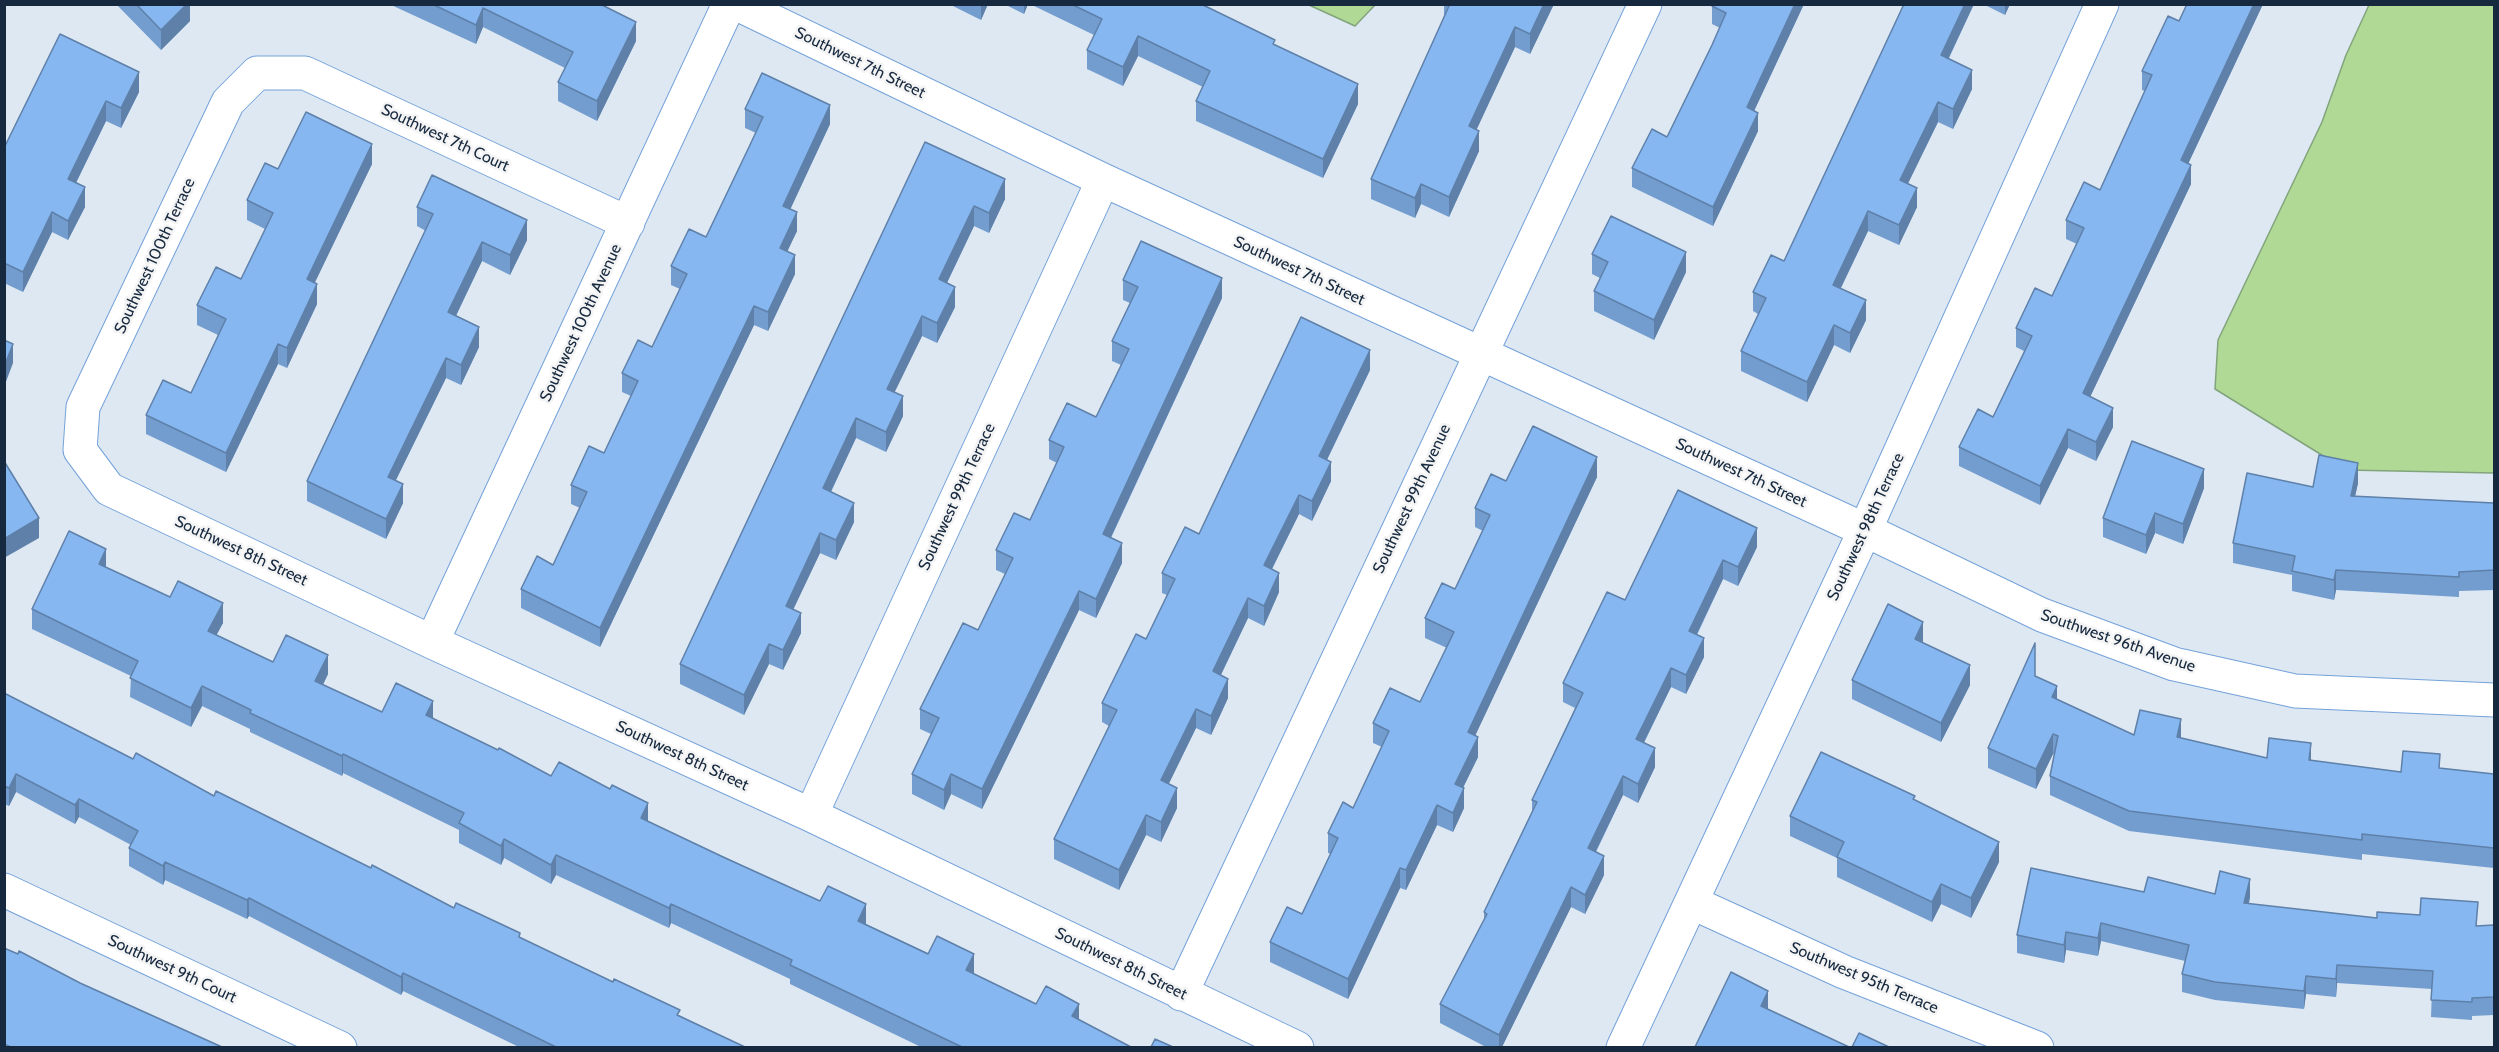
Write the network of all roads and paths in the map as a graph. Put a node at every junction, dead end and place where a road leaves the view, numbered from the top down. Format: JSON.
{"nodes":[{"id":1,"x":729,"y":4,"type":"edge"},
{"id":2,"x":737,"y":4,"type":"edge"},
{"id":3,"x":1645,"y":4,"type":"edge"},
{"id":4,"x":2102,"y":4,"type":"edge"},
{"id":5,"x":257,"y":73,"type":"joint"},
{"id":6,"x":1103,"y":180,"type":"junction"},
{"id":7,"x":628,"y":223,"type":"junction"},
{"id":8,"x":1480,"y":354,"type":"junction"},
{"id":9,"x":80,"y":450,"type":"joint"},
{"id":10,"x":1865,"y":530,"type":"junction"},
{"id":11,"x":432,"y":642,"type":"junction"},
{"id":12,"x":2494,"y":700,"type":"edge"},
{"id":13,"x":811,"y":815,"type":"junction"},
{"id":14,"x":4,"y":890,"type":"edge"},
{"id":15,"x":1693,"y":903,"type":"junction"},
{"id":16,"x":1181,"y":994,"type":"junction"},
{"id":17,"x":340,"y":1047,"type":"edge"},
{"id":18,"x":1297,"y":1047,"type":"edge"},
{"id":19,"x":1623,"y":1047,"type":"edge"},
{"id":20,"x":2037,"y":1047,"type":"edge"}],
"edges":[{"from":1,"to":7,"type":"street","name":"Southwest 100th Avenue"},
{"from":2,"to":6,"type":"street","name":"Southwest 7th Street"},
{"from":3,"to":8,"type":"street","name":"Southwest 99th Avenue"},
{"from":4,"to":10,"type":"street","name":"Southwest 98th Terrace"},
{"from":5,"to":7,"type":"street","name":"Southwest 7th Court"},
{"from":5,"to":9,"type":"street","name":"Southwest 100th Terrace"},
{"from":6,"to":8,"type":"street","name":"Southwest 7th Street"},
{"from":6,"to":13,"type":"street","name":"Southwest 99th Terrace"},
{"from":7,"to":11,"type":"street","name":"Southwest 100th Avenue"},
{"from":8,"to":10,"type":"street","name":"Southwest 7th Street"},
{"from":8,"to":16,"type":"street","name":"Southwest 99th Avenue"},
{"from":9,"to":11,"type":"street","name":"Southwest 8th Street"},
{"from":10,"to":12,"type":"street","name":"Southwest 96th Avenue"},
{"from":10,"to":15,"type":"street","name":"Southwest 98th Terrace"},
{"from":11,"to":13,"type":"street","name":"Southwest 8th Street"},
{"from":13,"to":16,"type":"street","name":"Southwest 8th Street"},
{"from":14,"to":17,"type":"street","name":"Southwest 9th Court"},
{"from":15,"to":19,"type":"street","name":"Southwest 98th Terrace"},
{"from":15,"to":20,"type":"street","name":"Southwest 95th Terrace"},
{"from":16,"to":18,"type":"street","name":"Southwest 8th Street"}]}
